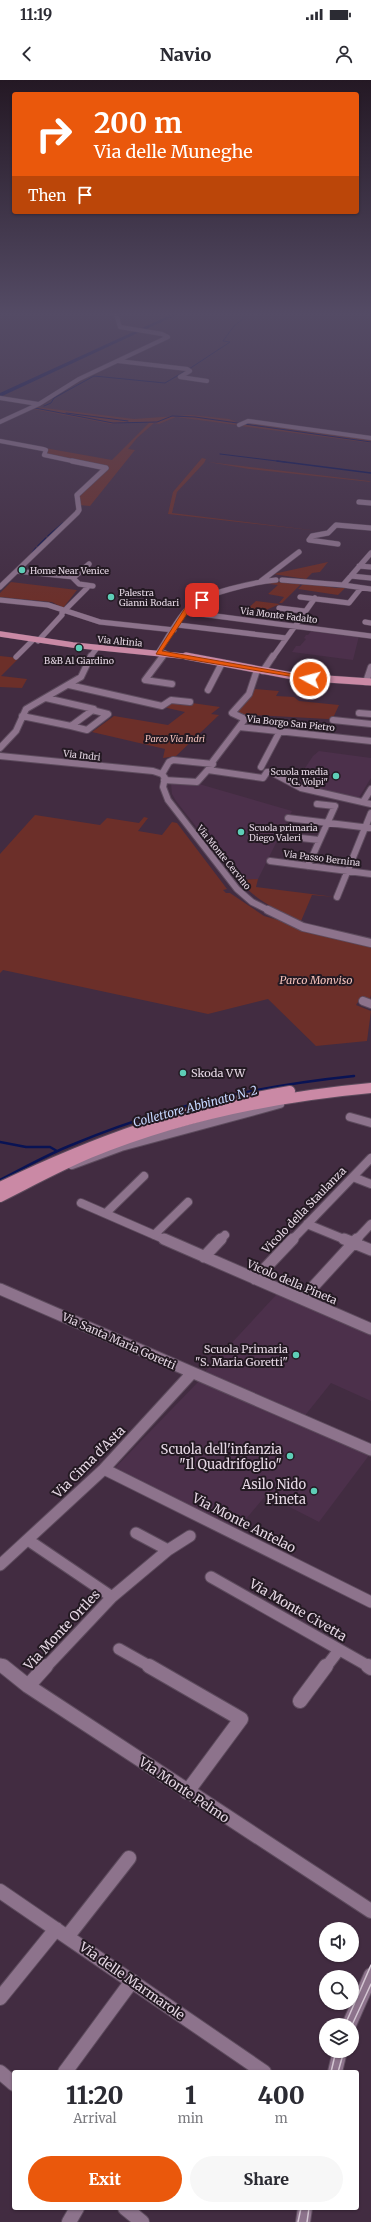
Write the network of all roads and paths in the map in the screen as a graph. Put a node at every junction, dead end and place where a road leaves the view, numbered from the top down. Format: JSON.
{"nodes":[{"id":1,"x":24,"y":411,"type":"edge"},
{"id":2,"x":0,"y":422,"type":"edge"},
{"id":3,"x":240,"y":425,"type":"dead end"},
{"id":4,"x":371,"y":438,"type":"edge"},
{"id":5,"x":0,"y":441,"type":"edge"},
{"id":6,"x":359,"y":502,"type":"dead end"},
{"id":7,"x":371,"y":503,"type":"edge"},
{"id":8,"x":371,"y":528,"type":"edge"},
{"id":9,"x":338,"y":544,"type":"dead end"},
{"id":10,"x":299,"y":552,"type":"dead end"},
{"id":11,"x":370,"y":556,"type":"edge"},
{"id":12,"x":89,"y":564,"type":"dead end"},
{"id":13,"x":359,"y":566,"type":"junction"},
{"id":14,"x":371,"y":568,"type":"edge"},
{"id":15,"x":17,"y":571,"type":"junction"},
{"id":16,"x":0,"y":575,"type":"edge"},
{"id":17,"x":351,"y":576,"type":"junction"},
{"id":18,"x":11,"y":577,"type":"junction"},
{"id":19,"x":74,"y":577,"type":"junction"},
{"id":20,"x":277,"y":578,"type":"junction"},
{"id":21,"x":371,"y":578,"type":"edge"},
{"id":22,"x":1,"y":584,"type":"edge"},
{"id":23,"x":344,"y":584,"type":"junction"},
{"id":24,"x":93,"y":586,"type":"dead end"},
{"id":25,"x":86,"y":588,"type":"dead end"},
{"id":26,"x":361,"y":588,"type":"junction"},
{"id":27,"x":371,"y":589,"type":"edge"},
{"id":28,"x":300,"y":597,"type":"dead end"},
{"id":29,"x":315,"y":598,"type":"junction"},
{"id":30,"x":0,"y":600,"type":"edge"},
{"id":31,"x":348,"y":603,"type":"junction"},
{"id":32,"x":279,"y":608,"type":"dead end"},
{"id":33,"x":344,"y":608,"type":"dead end"},
{"id":34,"x":304,"y":611,"type":"junction"},
{"id":35,"x":185,"y":612,"type":"junction"},
{"id":36,"x":63,"y":613,"type":"junction"},
{"id":37,"x":364,"y":622,"type":"dead end"},
{"id":38,"x":371,"y":623,"type":"edge"},
{"id":39,"x":294,"y":626,"type":"junction"},
{"id":40,"x":176,"y":627,"type":"junction"},
{"id":41,"x":220,"y":630,"type":"junction"},
{"id":42,"x":0,"y":634,"type":"edge"},
{"id":43,"x":214,"y":636,"type":"dead end"},
{"id":44,"x":371,"y":636,"type":"edge"},
{"id":45,"x":286,"y":638,"type":"junction"},
{"id":46,"x":36,"y":640,"type":"junction"},
{"id":47,"x":97,"y":648,"type":"junction"},
{"id":48,"x":161,"y":653,"type":"junction"},
{"id":49,"x":16,"y":657,"type":"dead end"},
{"id":50,"x":222,"y":663,"type":"junction"},
{"id":51,"x":371,"y":667,"type":"edge"},
{"id":52,"x":260,"y":670,"type":"junction"},
{"id":53,"x":369,"y":682,"type":"edge"},
{"id":54,"x":172,"y":684,"type":"dead end"},
{"id":55,"x":69,"y":686,"type":"junction"},
{"id":56,"x":208,"y":690,"type":"dead end"},
{"id":57,"x":46,"y":698,"type":"junction"},
{"id":58,"x":190,"y":702,"type":"dead end"},
{"id":59,"x":92,"y":710,"type":"junction"},
{"id":60,"x":359,"y":713,"type":"dead end"},
{"id":61,"x":371,"y":714,"type":"edge"},
{"id":62,"x":22,"y":716,"type":"junction"},
{"id":63,"x":333,"y":720,"type":"dead end"},
{"id":64,"x":371,"y":724,"type":"edge"},
{"id":65,"x":71,"y":726,"type":"junction"},
{"id":66,"x":238,"y":727,"type":"junction"},
{"id":67,"x":280,"y":731,"type":"junction"},
{"id":68,"x":371,"y":741,"type":"edge"},
{"id":69,"x":0,"y":748,"type":"edge"},
{"id":70,"x":0,"y":756,"type":"edge"},
{"id":71,"x":213,"y":761,"type":"dead end"},
{"id":72,"x":261,"y":767,"type":"dead end"},
{"id":73,"x":208,"y":770,"type":"junction"},
{"id":74,"x":163,"y":777,"type":"junction"},
{"id":75,"x":371,"y":789,"type":"edge"},
{"id":76,"x":363,"y":802,"type":"junction"},
{"id":77,"x":317,"y":804,"type":"dead end"},
{"id":78,"x":371,"y":804,"type":"edge"},
{"id":79,"x":371,"y":814,"type":"edge"},
{"id":80,"x":288,"y":818,"type":"dead end"},
{"id":81,"x":327,"y":823,"type":"junction"},
{"id":82,"x":368,"y":828,"type":"edge"},
{"id":83,"x":301,"y":838,"type":"dead end"},
{"id":84,"x":319,"y":840,"type":"junction"},
{"id":85,"x":270,"y":861,"type":"dead end"},
{"id":86,"x":308,"y":866,"type":"junction"},
{"id":87,"x":348,"y":871,"type":"junction"},
{"id":88,"x":371,"y":874,"type":"edge"},
{"id":89,"x":337,"y":897,"type":"dead end"},
{"id":90,"x":371,"y":943,"type":"edge"},
{"id":91,"x":371,"y":1081,"type":"edge"},
{"id":92,"x":371,"y":1090,"type":"edge"},
{"id":93,"x":350,"y":1117,"type":"dead end"},
{"id":94,"x":371,"y":1123,"type":"edge"},
{"id":95,"x":371,"y":1158,"type":"edge"},
{"id":96,"x":144,"y":1176,"type":"dead end"},
{"id":97,"x":353,"y":1177,"type":"junction"},
{"id":98,"x":371,"y":1184,"type":"edge"},
{"id":99,"x":0,"y":1187,"type":"edge"},
{"id":100,"x":0,"y":1197,"type":"edge"},
{"id":101,"x":188,"y":1202,"type":"dead end"},
{"id":102,"x":82,"y":1203,"type":"dead end"},
{"id":103,"x":106,"y":1213,"type":"junction"},
{"id":104,"x":307,"y":1224,"type":"junction"},
{"id":105,"x":371,"y":1224,"type":"edge"},
{"id":106,"x":154,"y":1235,"type":"junction"},
{"id":107,"x":225,"y":1235,"type":"dead end"},
{"id":108,"x":354,"y":1243,"type":"junction"},
{"id":109,"x":371,"y":1250,"type":"edge"},
{"id":110,"x":204,"y":1257,"type":"junction"},
{"id":111,"x":255,"y":1279,"type":"junction"},
{"id":112,"x":0,"y":1289,"type":"edge"},
{"id":113,"x":302,"y":1300,"type":"junction"},
{"id":114,"x":371,"y":1329,"type":"edge"},
{"id":115,"x":192,"y":1373,"type":"junction"},
{"id":116,"x":371,"y":1450,"type":"edge"},
{"id":117,"x":104,"y":1469,"type":"junction"},
{"id":118,"x":136,"y":1533,"type":"dead end"},
{"id":119,"x":190,"y":1536,"type":"dead end"},
{"id":120,"x":28,"y":1540,"type":"junction"},
{"id":121,"x":168,"y":1550,"type":"junction"},
{"id":122,"x":0,"y":1565,"type":"edge"},
{"id":123,"x":211,"y":1577,"type":"dead end"},
{"id":124,"x":112,"y":1597,"type":"junction"},
{"id":125,"x":371,"y":1602,"type":"edge"},
{"id":126,"x":119,"y":1649,"type":"dead end"},
{"id":127,"x":339,"y":1650,"type":"junction"},
{"id":128,"x":0,"y":1664,"type":"edge"},
{"id":129,"x":371,"y":1668,"type":"edge"},
{"id":130,"x":28,"y":1686,"type":"junction"},
{"id":131,"x":300,"y":1701,"type":"dead end"},
{"id":132,"x":186,"y":1792,"type":"junction"},
{"id":133,"x":129,"y":1858,"type":"dead end"},
{"id":134,"x":0,"y":1891,"type":"edge"},
{"id":135,"x":371,"y":1911,"type":"edge"},
{"id":136,"x":62,"y":1933,"type":"junction"},
{"id":137,"x":371,"y":1975,"type":"edge"},
{"id":138,"x":132,"y":1981,"type":"junction"},
{"id":139,"x":0,"y":1998,"type":"edge"},
{"id":140,"x":352,"y":2018,"type":"edge"},
{"id":141,"x":338,"y":2058,"type":"edge"},
{"id":142,"x":66,"y":2070,"type":"edge"},
{"id":143,"x":261,"y":2070,"type":"edge"},
{"id":144,"x":335,"y":2070,"type":"edge"},
{"id":145,"x":0,"y":2072,"type":"edge"},
{"id":146,"x":12,"y":2082,"type":"edge"},
{"id":147,"x":76,"y":2210,"type":"edge"},
{"id":148,"x":128,"y":2210,"type":"edge"},
{"id":149,"x":305,"y":2210,"type":"edge"},
{"id":150,"x":68,"y":2222,"type":"edge"},
{"id":151,"x":142,"y":2222,"type":"edge"},
{"id":152,"x":302,"y":2222,"type":"edge"}],
"edges":[{"from":1,"to":2,"type":"street"},
{"from":3,"to":4,"type":"street"},
{"from":5,"to":15,"type":"street"},
{"from":6,"to":7,"type":"street"},
{"from":8,"to":9,"type":"street"},
{"from":10,"to":20,"type":"street"},
{"from":11,"to":13,"type":"street"},
{"from":12,"to":19,"type":"street"},
{"from":13,"to":14,"type":"street"},
{"from":13,"to":17,"type":"street"},
{"from":15,"to":18,"type":"street"},
{"from":15,"to":19,"type":"street"},
{"from":16,"to":18,"type":"street"},
{"from":17,"to":21,"type":"street"},
{"from":17,"to":23,"type":"street"},
{"from":18,"to":22,"type":"street"},
{"from":19,"to":24,"type":"street"},
{"from":20,"to":23,"type":"street"},
{"from":20,"to":35,"type":"street"},
{"from":23,"to":26,"type":"street"},
{"from":25,"to":36,"type":"street"},
{"from":26,"to":27,"type":"street"},
{"from":26,"to":31,"type":"street"},
{"from":28,"to":29,"type":"street"},
{"from":29,"to":31,"type":"street"},
{"from":29,"to":34,"type":"street"},
{"from":30,"to":36,"type":"street"},
{"from":31,"to":33,"type":"street"},
{"from":32,"to":34,"type":"street"},
{"from":34,"to":39,"type":"street"},
{"from":35,"to":39,"type":"street","name":"Via Monte Fadalto"},
{"from":35,"to":40,"type":"street"},
{"from":36,"to":40,"type":"street"},
{"from":36,"to":46,"type":"street"},
{"from":37,"to":38,"type":"street"},
{"from":39,"to":44,"type":"street","name":"Via Monte Fadalto"},
{"from":39,"to":45,"type":"street"},
{"from":40,"to":41,"type":"street"},
{"from":40,"to":48,"type":"street"},
{"from":41,"to":43,"type":"street"},
{"from":41,"to":45,"type":"street"},
{"from":42,"to":46,"type":"main road","name":"Via Altinia"},
{"from":45,"to":52,"type":"street"},
{"from":46,"to":47,"type":"main road","name":"Via Altinia"},
{"from":46,"to":49,"type":"street"},
{"from":47,"to":48,"type":"main road","name":"Via Altinia"},
{"from":47,"to":55,"type":"street"},
{"from":48,"to":50,"type":"main road","name":"Via Altinia"},
{"from":48,"to":54,"type":"street"},
{"from":50,"to":52,"type":"main road","name":"Via Altinia"},
{"from":50,"to":56,"type":"street"},
{"from":51,"to":53,"type":"street"},
{"from":52,"to":53,"type":"main road","name":"Via Altinia"},
{"from":52,"to":66,"type":"street","name":"Via Borgo San Pietro"},
{"from":55,"to":57,"type":"street"},
{"from":55,"to":58,"type":"street"},
{"from":57,"to":59,"type":"street"},
{"from":57,"to":62,"type":"street"},
{"from":59,"to":65,"type":"street"},
{"from":59,"to":65,"type":"street"},
{"from":60,"to":61,"type":"street"},
{"from":62,"to":65,"type":"street"},
{"from":62,"to":69,"type":"street"},
{"from":63,"to":64,"type":"street"},
{"from":66,"to":67,"type":"street","name":"Via Borgo San Pietro"},
{"from":66,"to":71,"type":"street"},
{"from":67,"to":68,"type":"street","name":"Via Borgo San Pietro"},
{"from":67,"to":72,"type":"street"},
{"from":70,"to":74,"type":"street","name":"Via Indri"},
{"from":73,"to":74,"type":"street","name":"Via Indri"},
{"from":73,"to":74,"type":"street"},
{"from":73,"to":76,"type":"street"},
{"from":74,"to":90,"type":"street","name":"Via Monte Cervino"},
{"from":75,"to":76,"type":"street"},
{"from":76,"to":78,"type":"street"},
{"from":77,"to":81,"type":"street"},
{"from":79,"to":82,"type":"street"},
{"from":80,"to":81,"type":"street"},
{"from":81,"to":82,"type":"street"},
{"from":81,"to":84,"type":"street"},
{"from":82,"to":87,"type":"street"},
{"from":83,"to":84,"type":"street"},
{"from":84,"to":86,"type":"street"},
{"from":85,"to":86,"type":"street","name":"Via Passo Bernina"},
{"from":86,"to":87,"type":"street","name":"Via Passo Bernina"},
{"from":87,"to":88,"type":"street","name":"Via Passo Bernina"},
{"from":87,"to":89,"type":"street"},
{"from":91,"to":99,"type":"main road"},
{"from":92,"to":100,"type":"main road"},
{"from":93,"to":94,"type":"street"},
{"from":95,"to":97,"type":"street","name":"Vicolo della Staulanza"},
{"from":96,"to":103,"type":"street"},
{"from":97,"to":98,"type":"street"},
{"from":97,"to":104,"type":"street","name":"Vicolo della Staulanza"},
{"from":101,"to":106,"type":"street"},
{"from":102,"to":103,"type":"street","name":"Vicolo della Pineta"},
{"from":103,"to":106,"type":"street","name":"Vicolo della Pineta"},
{"from":104,"to":108,"type":"street"},
{"from":104,"to":111,"type":"street","name":"Vicolo della Staulanza"},
{"from":105,"to":108,"type":"street"},
{"from":106,"to":110,"type":"street","name":"Vicolo della Pineta"},
{"from":107,"to":110,"type":"street"},
{"from":108,"to":109,"type":"street"},
{"from":108,"to":113,"type":"street"},
{"from":110,"to":111,"type":"street","name":"Vicolo della Pineta"},
{"from":111,"to":113,"type":"street","name":"Vicolo della Pineta"},
{"from":112,"to":115,"type":"street","name":"Via Santa Maria Goretti"},
{"from":113,"to":114,"type":"street","name":"Vicolo della Pineta"},
{"from":115,"to":116,"type":"street","name":"Via Santa Maria Goretti"},
{"from":115,"to":117,"type":"street","name":"Via Cima d'Asta"},
{"from":117,"to":120,"type":"street","name":"Via Cima d'Asta"},
{"from":117,"to":125,"type":"street","name":"Via Monte Antelao"},
{"from":118,"to":121,"type":"street"},
{"from":119,"to":121,"type":"street"},
{"from":120,"to":122,"type":"street","name":"Via Cima d'Asta"},
{"from":120,"to":124,"type":"street","name":"Via Monte Ortles"},
{"from":121,"to":124,"type":"street"},
{"from":123,"to":127,"type":"street","name":"Via Monte Civetta"},
{"from":124,"to":130,"type":"street","name":"Via Monte Ortles"},
{"from":126,"to":132,"type":"street"},
{"from":127,"to":129,"type":"street","name":"Via Monte Civetta"},
{"from":127,"to":131,"type":"street"},
{"from":128,"to":130,"type":"street","name":"Via Monte Pelmo"},
{"from":130,"to":132,"type":"street","name":"Via Monte Pelmo"},
{"from":132,"to":135,"type":"street","name":"Via Monte Pelmo"},
{"from":133,"to":136,"type":"street"},
{"from":134,"to":136,"type":"street","name":"Via delle Marmarole"},
{"from":136,"to":138,"type":"street","name":"Via delle Marmarole"},
{"from":136,"to":139,"type":"street"},
{"from":137,"to":140,"type":"street"},
{"from":138,"to":142,"type":"street"},
{"from":138,"to":143,"type":"street","name":"Via delle Marmarole"},
{"from":141,"to":144,"type":"street"},
{"from":145,"to":146,"type":"street"},
{"from":147,"to":150,"type":"street"},
{"from":148,"to":151,"type":"street"},
{"from":149,"to":152,"type":"street"}]}
